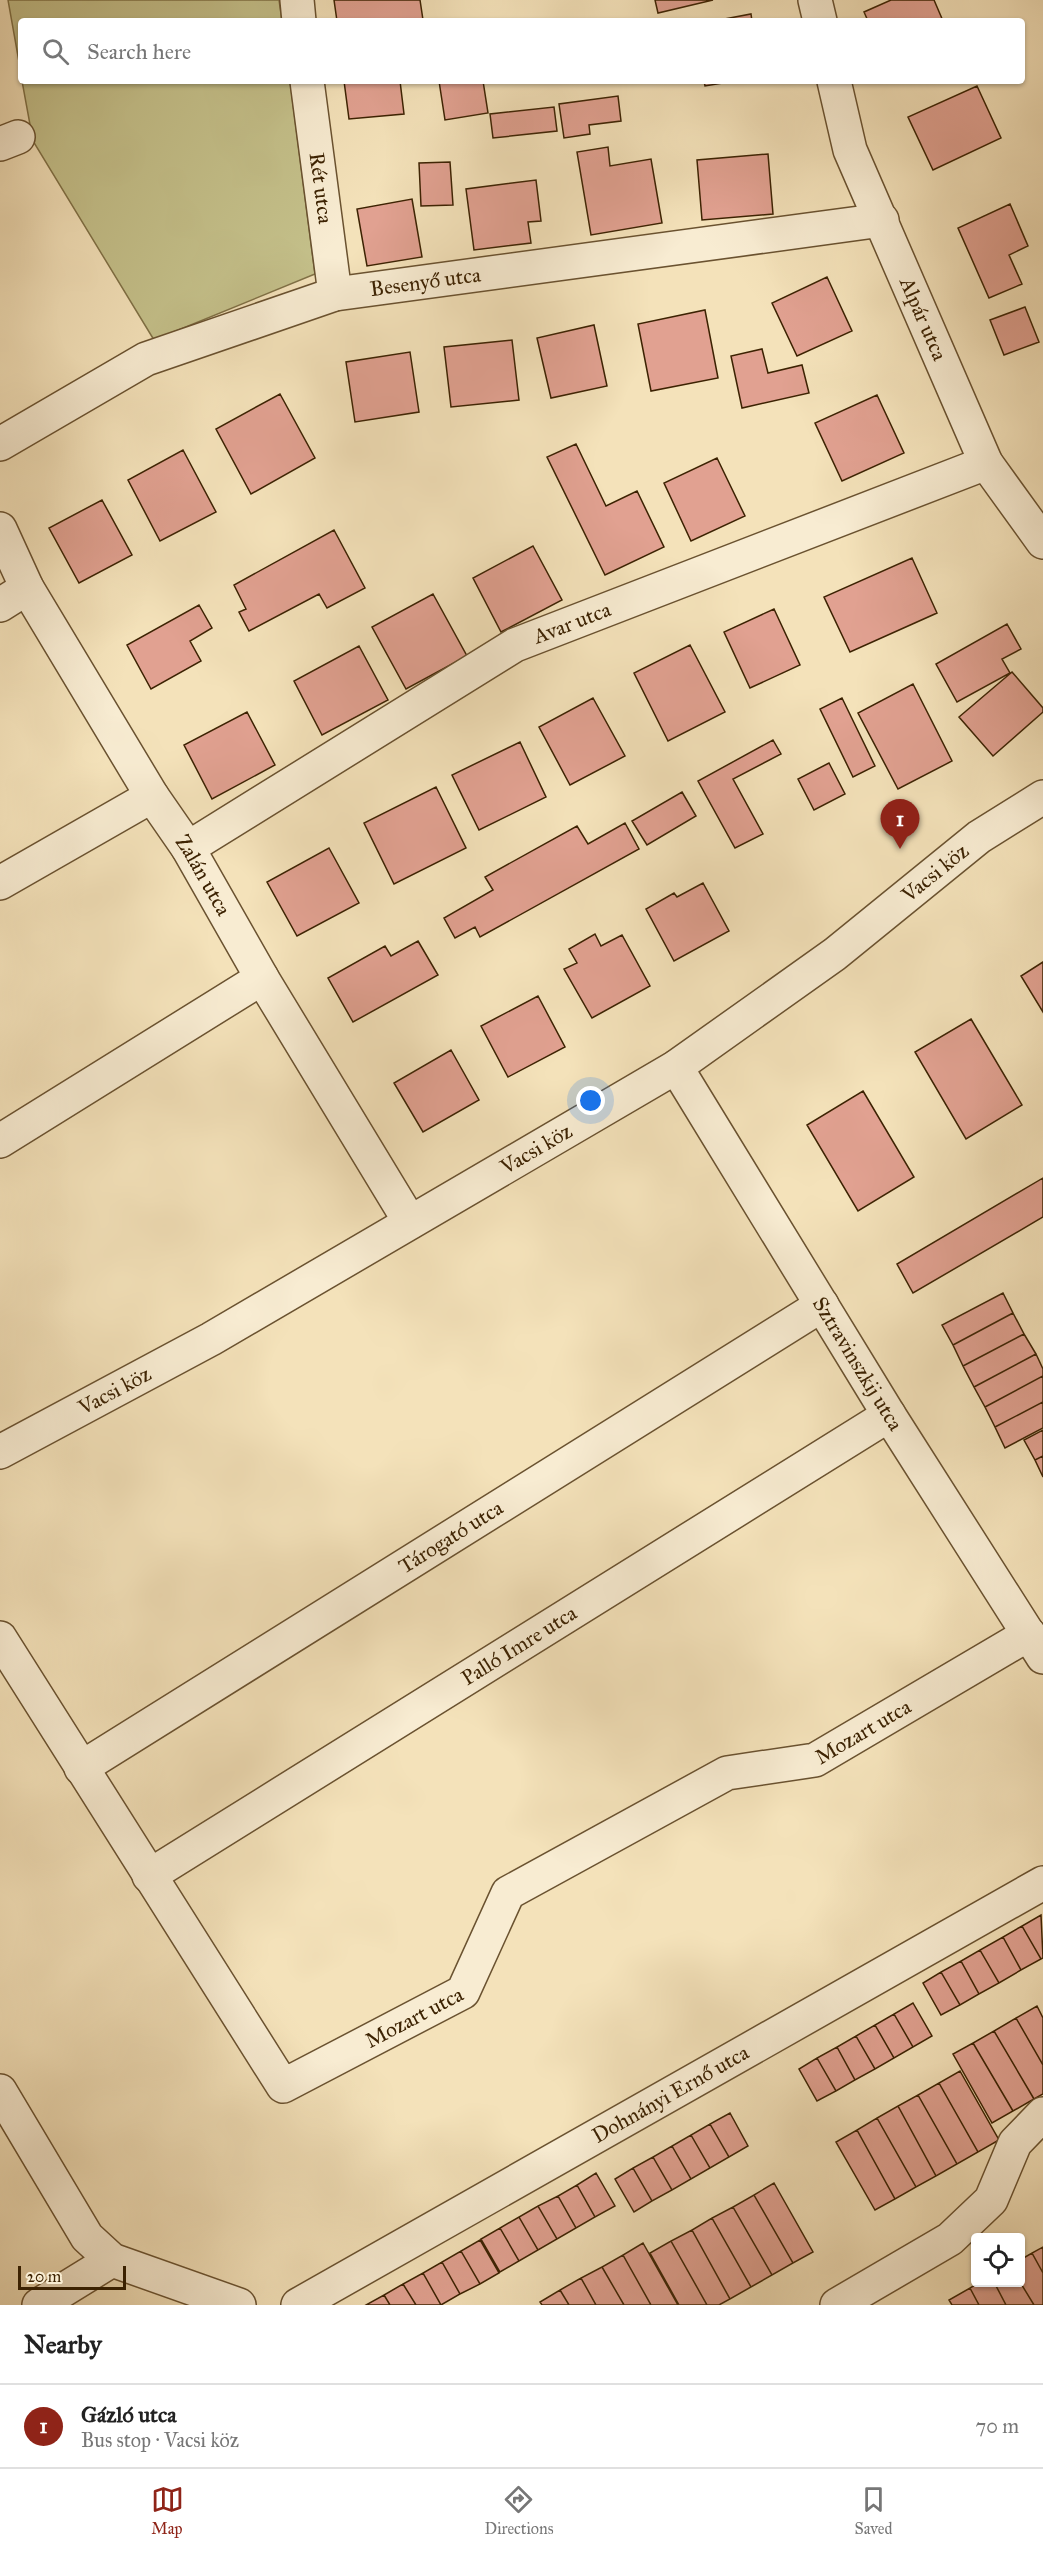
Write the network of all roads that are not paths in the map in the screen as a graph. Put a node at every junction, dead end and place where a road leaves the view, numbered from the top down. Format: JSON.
{"nodes":[{"id":1,"x":297,"y":0,"type":"edge"},
{"id":2,"x":815,"y":0,"type":"edge"},
{"id":3,"x":299,"y":18,"type":"edge"},
{"id":4,"x":819,"y":18,"type":"edge"},
{"id":5,"x":307,"y":84,"type":"edge"},
{"id":6,"x":835,"y":84,"type":"edge"},
{"id":7,"x":882,"y":220,"type":"junction"},
{"id":8,"x":335,"y":294,"type":"junction"},
{"id":9,"x":0,"y":444,"type":"edge"},
{"id":10,"x":986,"y":463,"type":"junction"},
{"id":11,"x":0,"y":529,"type":"edge"},
{"id":12,"x":1043,"y":542,"type":"edge"},
{"id":13,"x":14,"y":597,"type":"edge"},
{"id":14,"x":152,"y":796,"type":"junction"},
{"id":15,"x":1043,"y":797,"type":"edge"},
{"id":16,"x":188,"y":848,"type":"junction"},
{"id":17,"x":0,"y":884,"type":"edge"},
{"id":18,"x":262,"y":978,"type":"junction"},
{"id":19,"x":676,"y":1067,"type":"junction"},
{"id":20,"x":0,"y":1141,"type":"edge"},
{"id":21,"x":410,"y":1222,"type":"junction"},
{"id":22,"x":822,"y":1305,"type":"junction"},
{"id":23,"x":889,"y":1415,"type":"junction"},
{"id":24,"x":0,"y":1452,"type":"edge"},
{"id":25,"x":0,"y":1638,"type":"edge"},
{"id":26,"x":1036,"y":1645,"type":"edge"},
{"id":27,"x":81,"y":1768,"type":"junction"},
{"id":28,"x":149,"y":1876,"type":"junction"},
{"id":29,"x":1043,"y":1883,"type":"edge"},
{"id":30,"x":0,"y":2091,"type":"edge"},
{"id":31,"x":1043,"y":2114,"type":"edge"},
{"id":32,"x":112,"y":2260,"type":"junction"},
{"id":33,"x":39,"y":2305,"type":"edge"},
{"id":34,"x":238,"y":2305,"type":"edge"},
{"id":35,"x":298,"y":2305,"type":"edge"},
{"id":36,"x":837,"y":2305,"type":"edge"}],
"edges":[{"from":1,"to":3,"type":"street"},
{"from":2,"to":4,"type":"street"},
{"from":5,"to":8,"type":"street","name":"Rét utca"},
{"from":6,"to":7,"type":"street","name":"Alpár utca"},
{"from":7,"to":8,"type":"street","name":"Besenyő utca"},
{"from":7,"to":10,"type":"street","name":"Alpár utca"},
{"from":8,"to":9,"type":"street","name":"Besenyő utca"},
{"from":10,"to":12,"type":"street","name":"Alpár utca"},
{"from":10,"to":16,"type":"street","name":"Avar utca"},
{"from":11,"to":13,"type":"street","name":"Zalán utca"},
{"from":13,"to":14,"type":"street","name":"Zalán utca"},
{"from":14,"to":16,"type":"street","name":"Zalán utca"},
{"from":14,"to":17,"type":"street"},
{"from":15,"to":19,"type":"street","name":"Vacsi köz"},
{"from":16,"to":18,"type":"street","name":"Zalán utca"},
{"from":18,"to":20,"type":"street"},
{"from":18,"to":21,"type":"street","name":"Zalán utca"},
{"from":19,"to":21,"type":"street","name":"Vacsi köz"},
{"from":19,"to":22,"type":"street","name":"Sztravinszkij utca"},
{"from":21,"to":24,"type":"street","name":"Vacsi köz"},
{"from":22,"to":23,"type":"street","name":"Sztravinszkij utca"},
{"from":22,"to":27,"type":"street","name":"Tárogató utca"},
{"from":23,"to":26,"type":"street","name":"Sztravinszkij utca"},
{"from":23,"to":28,"type":"street","name":"Palló Imre utca"},
{"from":25,"to":27,"type":"street","name":"Mozart utca"},
{"from":26,"to":28,"type":"street","name":"Mozart utca"},
{"from":27,"to":28,"type":"street","name":"Mozart utca"},
{"from":29,"to":35,"type":"street","name":"Dohnányi Ernő utca"},
{"from":30,"to":32,"type":"street"},
{"from":31,"to":36,"type":"street"},
{"from":32,"to":33,"type":"street"},
{"from":32,"to":34,"type":"street"}]}
